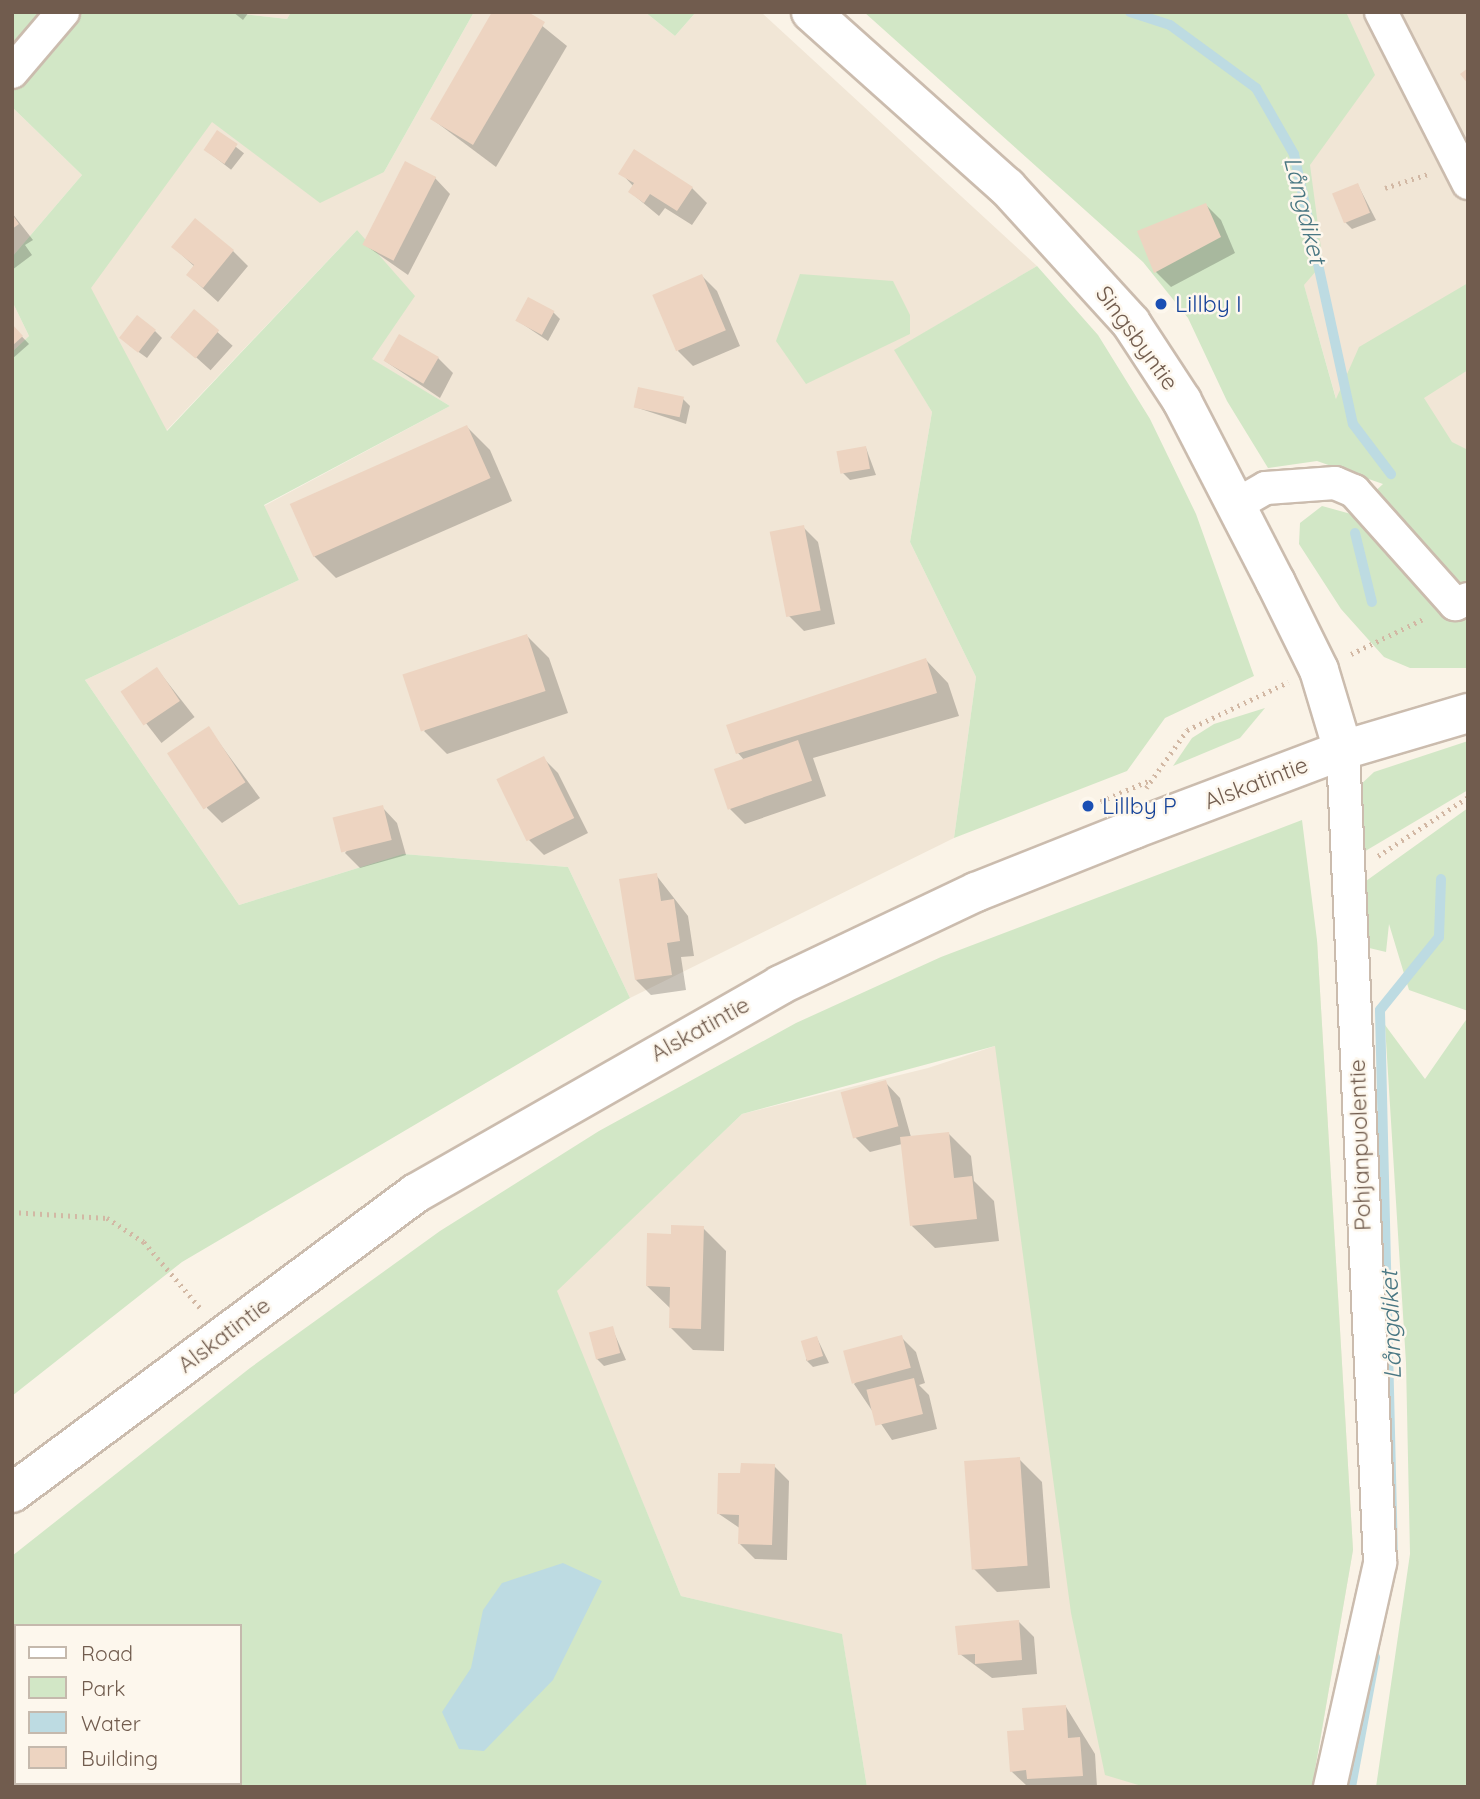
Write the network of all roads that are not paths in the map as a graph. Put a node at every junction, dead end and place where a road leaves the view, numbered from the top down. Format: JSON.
{"nodes":[{"id":1,"x":63,"y":12,"type":"edge"},
{"id":2,"x":811,"y":12,"type":"edge"},
{"id":3,"x":1381,"y":12,"type":"edge"},
{"id":4,"x":12,"y":72,"type":"edge"},
{"id":5,"x":1461,"y":175,"type":"edge"},
{"id":6,"x":1236,"y":505,"type":"junction"},
{"id":7,"x":1461,"y":602,"type":"edge"},
{"id":8,"x":1468,"y":713,"type":"edge"},
{"id":9,"x":1343,"y":750,"type":"junction"},
{"id":10,"x":12,"y":1493,"type":"edge"},
{"id":11,"x":1330,"y":1787,"type":"edge"}],
"edges":[{"from":1,"to":4,"type":"street"},
{"from":2,"to":6,"type":"main road","name":"Singsbyntie"},
{"from":3,"to":5,"type":"street"},
{"from":6,"to":7,"type":"street"},
{"from":6,"to":9,"type":"main road","name":"Singsbyntie"},
{"from":8,"to":9,"type":"main road","name":"Alskatintie"},
{"from":9,"to":10,"type":"main road","name":"Alskatintie"},
{"from":9,"to":11,"type":"street","name":"Pohjanpuolentie"}]}
